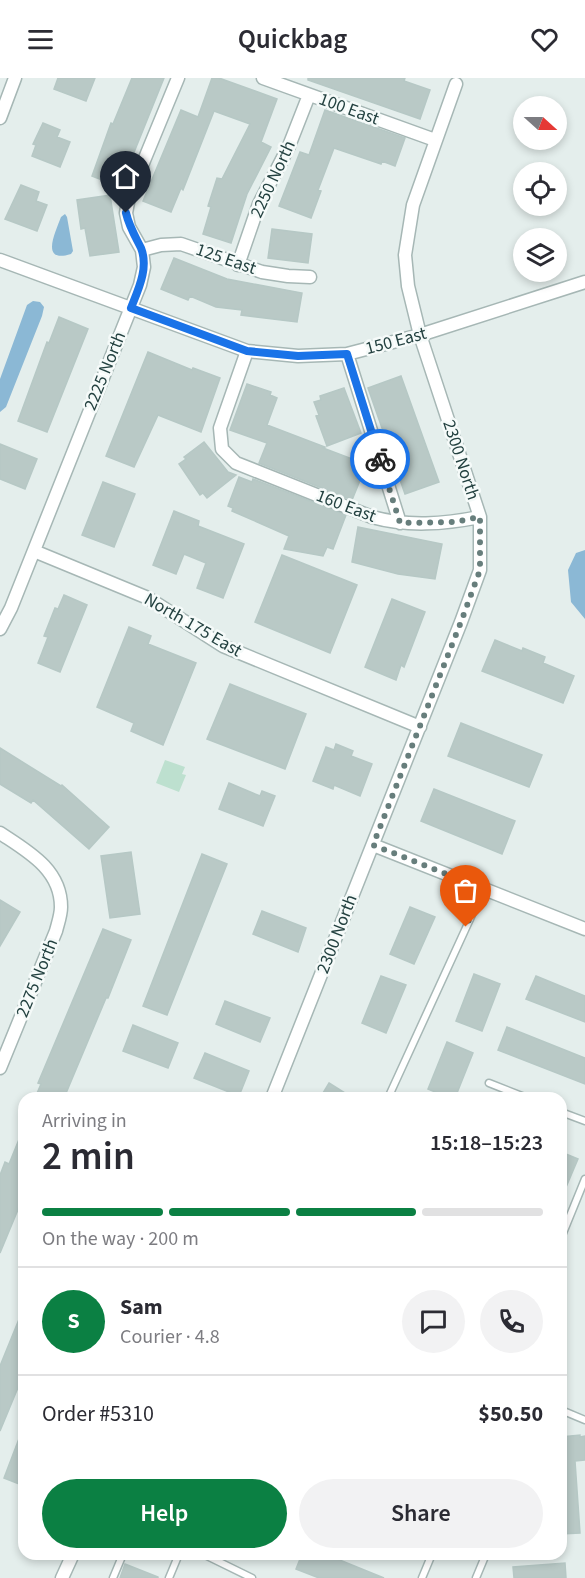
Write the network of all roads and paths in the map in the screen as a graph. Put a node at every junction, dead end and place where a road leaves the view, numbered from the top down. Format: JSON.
{"nodes":[{"id":1,"x":15,"y":78,"type":"edge"},
{"id":2,"x":178,"y":78,"type":"edge"},
{"id":3,"x":263,"y":78,"type":"edge"},
{"id":4,"x":456,"y":84,"type":"dead end"},
{"id":5,"x":309,"y":95,"type":"junction"},
{"id":6,"x":0,"y":118,"type":"edge"},
{"id":7,"x":435,"y":140,"type":"junction"},
{"id":8,"x":142,"y":250,"type":"junction"},
{"id":9,"x":0,"y":260,"type":"edge"},
{"id":10,"x":238,"y":265,"type":"junction"},
{"id":11,"x":310,"y":277,"type":"dead end"},
{"id":12,"x":585,"y":282,"type":"edge"},
{"id":13,"x":131,"y":308,"type":"junction"},
{"id":14,"x":420,"y":335,"type":"junction"},
{"id":15,"x":247,"y":351,"type":"junction"},
{"id":16,"x":347,"y":354,"type":"junction"},
{"id":17,"x":480,"y":517,"type":"junction"},
{"id":18,"x":400,"y":523,"type":"junction"},
{"id":19,"x":34,"y":551,"type":"junction"},
{"id":20,"x":0,"y":629,"type":"edge"},
{"id":21,"x":420,"y":727,"type":"junction"},
{"id":22,"x":0,"y":833,"type":"edge"},
{"id":23,"x":373,"y":845,"type":"junction"},
{"id":24,"x":482,"y":888,"type":"junction"},
{"id":25,"x":585,"y":929,"type":"edge"},
{"id":26,"x":0,"y":1068,"type":"edge"},
{"id":27,"x":489,"y":1083,"type":"dead end"},
{"id":28,"x":274,"y":1092,"type":"edge"},
{"id":29,"x":391,"y":1092,"type":"edge"},
{"id":30,"x":512,"y":1092,"type":"edge"},
{"id":31,"x":567,"y":1114,"type":"edge"},
{"id":32,"x":585,"y":1121,"type":"edge"},
{"id":33,"x":585,"y":1179,"type":"edge"},
{"id":34,"x":567,"y":1223,"type":"edge"},
{"id":35,"x":567,"y":1412,"type":"edge"},
{"id":36,"x":585,"y":1420,"type":"edge"},
{"id":37,"x":70,"y":1560,"type":"edge"},
{"id":38,"x":120,"y":1560,"type":"edge"},
{"id":39,"x":176,"y":1560,"type":"edge"},
{"id":40,"x":214,"y":1560,"type":"edge"},
{"id":41,"x":428,"y":1560,"type":"edge"},
{"id":42,"x":484,"y":1560,"type":"edge"},
{"id":43,"x":62,"y":1578,"type":"edge"},
{"id":44,"x":113,"y":1578,"type":"edge"},
{"id":45,"x":168,"y":1578,"type":"edge"},
{"id":46,"x":252,"y":1578,"type":"edge"},
{"id":47,"x":422,"y":1578,"type":"edge"},
{"id":48,"x":476,"y":1578,"type":"edge"}],
"edges":[{"from":1,"to":6,"type":"street"},
{"from":2,"to":8,"type":"street","name":"2225 North"},
{"from":3,"to":5,"type":"street","name":"100 East"},
{"from":4,"to":7,"type":"street","name":"2300 North"},
{"from":5,"to":7,"type":"street","name":"100 East"},
{"from":5,"to":10,"type":"street","name":"2250 North"},
{"from":7,"to":14,"type":"street","name":"2300 North"},
{"from":8,"to":10,"type":"street","name":"125 East"},
{"from":8,"to":13,"type":"street","name":"2225 North"},
{"from":9,"to":13,"type":"street","name":"150 East"},
{"from":10,"to":11,"type":"street","name":"125 East"},
{"from":12,"to":14,"type":"street","name":"150 East"},
{"from":13,"to":15,"type":"street","name":"150 East"},
{"from":13,"to":19,"type":"street","name":"2225 North"},
{"from":14,"to":16,"type":"street","name":"150 East"},
{"from":14,"to":17,"type":"street","name":"2300 North"},
{"from":15,"to":16,"type":"street","name":"150 East"},
{"from":15,"to":18,"type":"street","name":"160 East"},
{"from":16,"to":18,"type":"street"},
{"from":17,"to":18,"type":"street","name":"160 East"},
{"from":17,"to":21,"type":"street","name":"2300 North"},
{"from":19,"to":20,"type":"street","name":"2225 North"},
{"from":19,"to":21,"type":"street","name":"North 175 East"},
{"from":21,"to":23,"type":"street","name":"2300 North"},
{"from":22,"to":26,"type":"street","name":"2275 North"},
{"from":23,"to":24,"type":"street"},
{"from":23,"to":28,"type":"street","name":"2300 North"},
{"from":24,"to":25,"type":"street"},
{"from":24,"to":29,"type":"lane"},
{"from":27,"to":30,"type":"lane"},
{"from":31,"to":32,"type":"lane"},
{"from":33,"to":34,"type":"lane"},
{"from":35,"to":36,"type":"lane"},
{"from":37,"to":43,"type":"street"},
{"from":38,"to":44,"type":"lane"},
{"from":39,"to":45,"type":"lane"},
{"from":40,"to":46,"type":"lane"},
{"from":41,"to":47,"type":"lane"},
{"from":42,"to":48,"type":"lane"}]}
